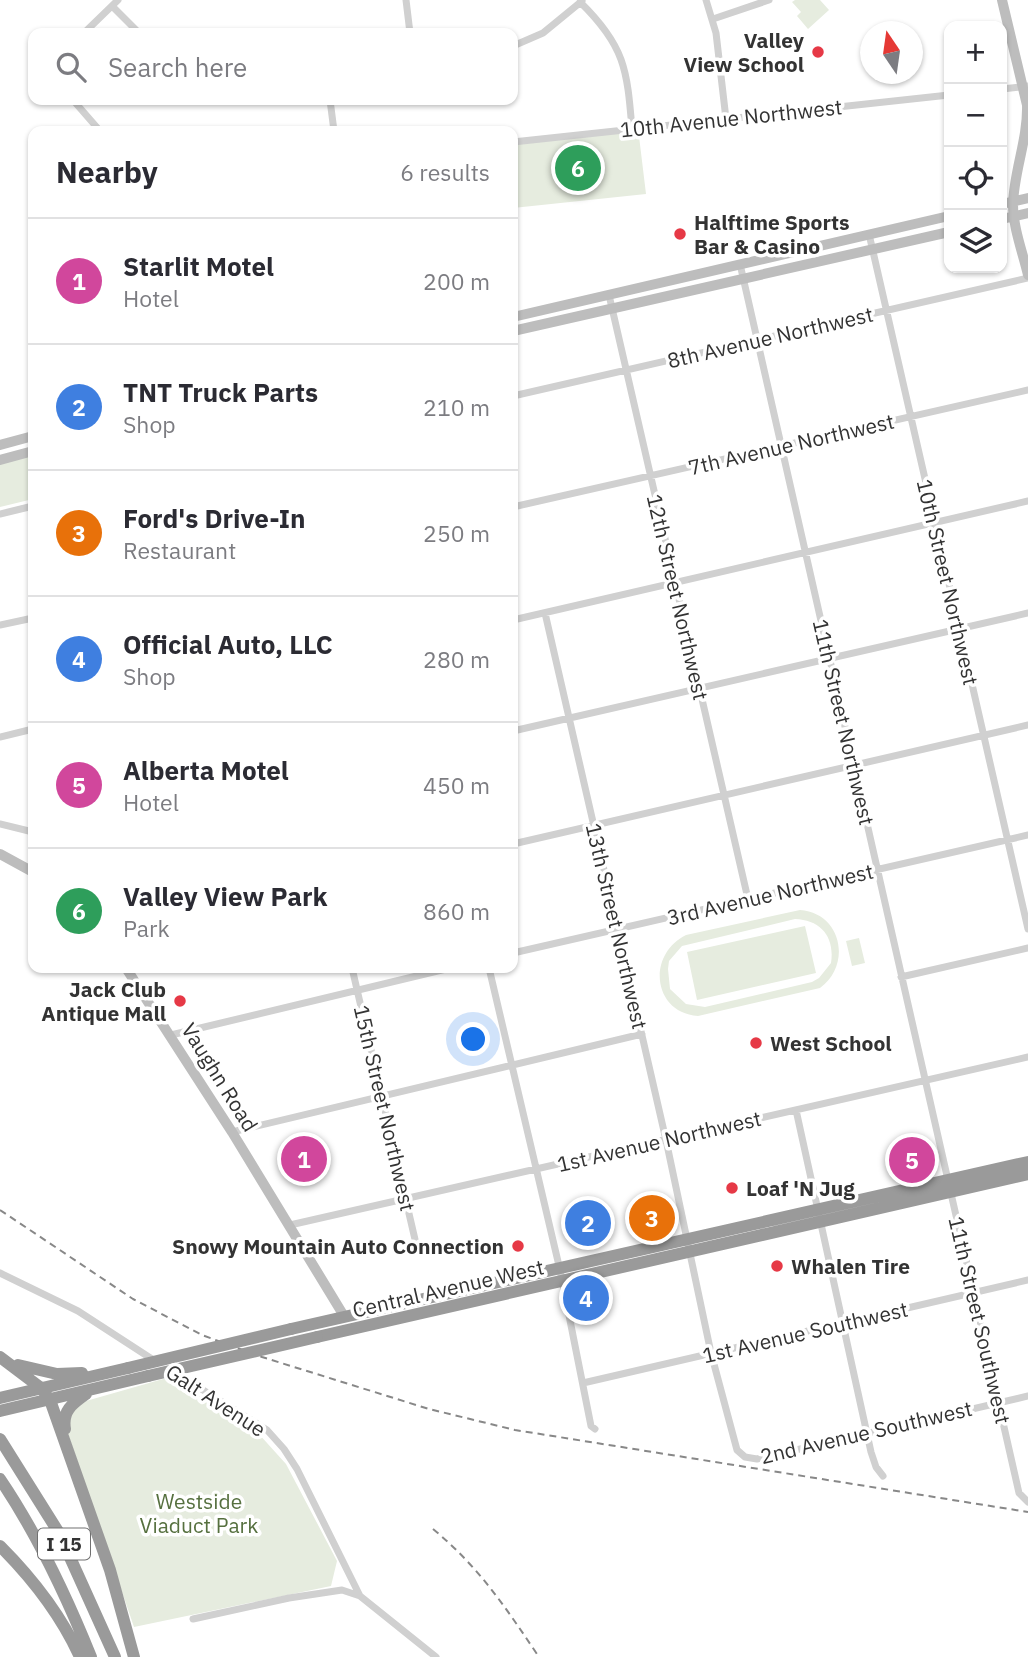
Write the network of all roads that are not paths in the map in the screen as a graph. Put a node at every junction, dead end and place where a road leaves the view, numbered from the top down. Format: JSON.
{"nodes":[{"id":1,"x":406,"y":0,"type":"edge"},
{"id":2,"x":706,"y":0,"type":"edge"},
{"id":3,"x":769,"y":0,"type":"edge"},
{"id":4,"x":1002,"y":0,"type":"edge"},
{"id":5,"x":581,"y":1,"type":"edge"},
{"id":6,"x":115,"y":3,"type":"edge"},
{"id":7,"x":713,"y":19,"type":"junction"},
{"id":8,"x":89,"y":28,"type":"edge"},
{"id":9,"x":135,"y":28,"type":"edge"},
{"id":10,"x":409,"y":28,"type":"edge"},
{"id":11,"x":518,"y":44,"type":"edge"},
{"id":12,"x":1026,"y":86,"type":"edge"},
{"id":13,"x":1007,"y":88,"type":"edge"},
{"id":14,"x":944,"y":96,"type":"edge"},
{"id":15,"x":78,"y":105,"type":"edge"},
{"id":16,"x":331,"y":105,"type":"edge"},
{"id":17,"x":726,"y":119,"type":"junction"},
{"id":18,"x":96,"y":126,"type":"edge"},
{"id":19,"x":333,"y":126,"type":"edge"},
{"id":20,"x":632,"y":129,"type":"junction"},
{"id":21,"x":518,"y":141,"type":"edge"},
{"id":22,"x":1028,"y":198,"type":"edge"},
{"id":23,"x":1013,"y":201,"type":"junction"},
{"id":24,"x":1007,"y":203,"type":"edge"},
{"id":25,"x":1028,"y":214,"type":"edge"},
{"id":26,"x":1014,"y":216,"type":"junction"},
{"id":27,"x":944,"y":217,"type":"edge"},
{"id":28,"x":1007,"y":218,"type":"edge"},
{"id":29,"x":944,"y":233,"type":"edge"},
{"id":30,"x":869,"y":234,"type":"junction"},
{"id":31,"x":873,"y":250,"type":"junction"},
{"id":32,"x":740,"y":264,"type":"junction"},
{"id":33,"x":1028,"y":277,"type":"edge"},
{"id":34,"x":743,"y":279,"type":"junction"},
{"id":35,"x":609,"y":295,"type":"junction"},
{"id":36,"x":612,"y":308,"type":"junction"},
{"id":37,"x":886,"y":311,"type":"junction"},
{"id":38,"x":518,"y":316,"type":"edge"},
{"id":39,"x":518,"y":330,"type":"edge"},
{"id":40,"x":758,"y":341,"type":"junction"},
{"id":41,"x":626,"y":370,"type":"junction"},
{"id":42,"x":1028,"y":390,"type":"edge"},
{"id":43,"x":518,"y":395,"type":"edge"},
{"id":44,"x":910,"y":418,"type":"junction"},
{"id":45,"x":28,"y":437,"type":"edge"},
{"id":46,"x":0,"y":445,"type":"edge"},
{"id":47,"x":781,"y":446,"type":"junction"},
{"id":48,"x":28,"y":452,"type":"edge"},
{"id":49,"x":0,"y":460,"type":"edge"},
{"id":50,"x":650,"y":476,"type":"junction"},
{"id":51,"x":1028,"y":501,"type":"edge"},
{"id":52,"x":518,"y":506,"type":"edge"},
{"id":53,"x":28,"y":507,"type":"edge"},
{"id":54,"x":0,"y":513,"type":"edge"},
{"id":55,"x":935,"y":523,"type":"junction"},
{"id":56,"x":805,"y":552,"type":"junction"},
{"id":57,"x":674,"y":583,"type":"junction"},
{"id":58,"x":545,"y":612,"type":"junction"},
{"id":59,"x":1028,"y":612,"type":"edge"},
{"id":60,"x":28,"y":619,"type":"edge"},
{"id":61,"x":518,"y":619,"type":"edge"},
{"id":62,"x":0,"y":625,"type":"edge"},
{"id":63,"x":959,"y":628,"type":"junction"},
{"id":64,"x":829,"y":658,"type":"junction"},
{"id":65,"x":699,"y":688,"type":"junction"},
{"id":66,"x":570,"y":717,"type":"junction"},
{"id":67,"x":1028,"y":725,"type":"edge"},
{"id":68,"x":28,"y":730,"type":"edge"},
{"id":69,"x":518,"y":730,"type":"edge"},
{"id":70,"x":983,"y":736,"type":"junction"},
{"id":71,"x":0,"y":737,"type":"edge"},
{"id":72,"x":853,"y":766,"type":"junction"},
{"id":73,"x":724,"y":795,"type":"junction"},
{"id":74,"x":0,"y":824,"type":"edge"},
{"id":75,"x":594,"y":825,"type":"junction"},
{"id":76,"x":28,"y":831,"type":"edge"},
{"id":77,"x":1028,"y":835,"type":"edge"},
{"id":78,"x":1007,"y":840,"type":"junction"},
{"id":79,"x":518,"y":843,"type":"edge"},
{"id":80,"x":0,"y":854,"type":"edge"},
{"id":81,"x":28,"y":869,"type":"edge"},
{"id":82,"x":877,"y":870,"type":"junction"},
{"id":83,"x":748,"y":899,"type":"junction"},
{"id":84,"x":618,"y":929,"type":"junction"},
{"id":85,"x":1028,"y":929,"type":"edge"},
{"id":86,"x":1028,"y":948,"type":"edge"},
{"id":87,"x":518,"y":952,"type":"edge"},
{"id":88,"x":129,"y":973,"type":"edge"},
{"id":89,"x":353,"y":973,"type":"edge"},
{"id":90,"x":429,"y":973,"type":"edge"},
{"id":91,"x":490,"y":973,"type":"edge"},
{"id":92,"x":901,"y":976,"type":"junction"},
{"id":93,"x":357,"y":990,"type":"junction"},
{"id":94,"x":642,"y":1034,"type":"junction"},
{"id":95,"x":171,"y":1035,"type":"junction"},
{"id":96,"x":1028,"y":1057,"type":"edge"},
{"id":97,"x":512,"y":1065,"type":"junction"},
{"id":98,"x":926,"y":1080,"type":"junction"},
{"id":99,"x":382,"y":1096,"type":"junction"},
{"id":100,"x":796,"y":1110,"type":"junction"},
{"id":101,"x":232,"y":1132,"type":"junction"},
{"id":102,"x":666,"y":1140,"type":"junction"},
{"id":103,"x":1028,"y":1162,"type":"edge"},
{"id":104,"x":537,"y":1169,"type":"junction"},
{"id":105,"x":1028,"y":1174,"type":"edge"},
{"id":106,"x":950,"y":1186,"type":"junction"},
{"id":107,"x":405,"y":1199,"type":"junction"},
{"id":108,"x":820,"y":1216,"type":"junction"},
{"id":109,"x":290,"y":1226,"type":"junction"},
{"id":110,"x":689,"y":1246,"type":"junction"},
{"id":111,"x":417,"y":1248,"type":"dead end"},
{"id":112,"x":0,"y":1273,"type":"edge"},
{"id":113,"x":561,"y":1276,"type":"junction"},
{"id":114,"x":1028,"y":1280,"type":"edge"},
{"id":115,"x":974,"y":1293,"type":"junction"},
{"id":116,"x":431,"y":1311,"type":"junction"},
{"id":117,"x":344,"y":1316,"type":"junction"},
{"id":118,"x":843,"y":1323,"type":"junction"},
{"id":119,"x":315,"y":1335,"type":"junction"},
{"id":120,"x":712,"y":1353,"type":"junction"},
{"id":121,"x":0,"y":1356,"type":"edge"},
{"id":122,"x":111,"y":1372,"type":"junction"},
{"id":123,"x":583,"y":1383,"type":"junction"},
{"id":124,"x":40,"y":1388,"type":"junction"},
{"id":125,"x":93,"y":1390,"type":"junction"},
{"id":126,"x":1028,"y":1396,"type":"edge"},
{"id":127,"x":5,"y":1397,"type":"edge"},
{"id":128,"x":50,"y":1400,"type":"junction"},
{"id":129,"x":998,"y":1403,"type":"junction"},
{"id":130,"x":0,"y":1411,"type":"edge"},
{"id":131,"x":595,"y":1429,"type":"dead end"},
{"id":132,"x":867,"y":1433,"type":"junction"},
{"id":133,"x":0,"y":1439,"type":"edge"},
{"id":134,"x":67,"y":1447,"type":"junction"},
{"id":135,"x":745,"y":1457,"type":"joint"},
{"id":136,"x":883,"y":1476,"type":"dead end"},
{"id":137,"x":0,"y":1479,"type":"edge"},
{"id":138,"x":1026,"y":1501,"type":"edge"},
{"id":139,"x":0,"y":1546,"type":"edge"},
{"id":140,"x":360,"y":1596,"type":"junction"},
{"id":141,"x":193,"y":1619,"type":"dead end"},
{"id":142,"x":80,"y":1657,"type":"edge"},
{"id":143,"x":91,"y":1657,"type":"edge"},
{"id":144,"x":115,"y":1657,"type":"edge"},
{"id":145,"x":134,"y":1657,"type":"edge"},
{"id":146,"x":436,"y":1657,"type":"edge"}],
"edges":[{"from":1,"to":10,"type":"street"},
{"from":2,"to":7,"type":"street"},
{"from":3,"to":7,"type":"street"},
{"from":4,"to":12,"type":"main road"},
{"from":5,"to":11,"type":"street"},
{"from":5,"to":20,"type":"street"},
{"from":6,"to":8,"type":"street"},
{"from":6,"to":9,"type":"street"},
{"from":7,"to":17,"type":"street"},
{"from":12,"to":13,"type":"street"},
{"from":12,"to":23,"type":"main road"},
{"from":14,"to":17,"type":"street","name":"10th Avenue Northwest"},
{"from":15,"to":18,"type":"street"},
{"from":16,"to":19,"type":"street"},
{"from":17,"to":20,"type":"street","name":"10th Avenue Northwest"},
{"from":20,"to":21,"type":"street","name":"10th Avenue Northwest"},
{"from":22,"to":23,"type":"main road"},
{"from":23,"to":24,"type":"main road"},
{"from":23,"to":26,"type":"main road"},
{"from":25,"to":26,"type":"main road"},
{"from":26,"to":28,"type":"main road"},
{"from":26,"to":33,"type":"main road"},
{"from":27,"to":30,"type":"main road"},
{"from":29,"to":31,"type":"main road"},
{"from":30,"to":31,"type":"street","name":"10th Street Northwest"},
{"from":30,"to":32,"type":"main road"},
{"from":31,"to":34,"type":"main road"},
{"from":31,"to":37,"type":"street","name":"10th Street Northwest"},
{"from":32,"to":34,"type":"street","name":"11th Street Northwest"},
{"from":32,"to":35,"type":"main road"},
{"from":33,"to":37,"type":"street","name":"8th Avenue Northwest"},
{"from":34,"to":36,"type":"main road"},
{"from":34,"to":40,"type":"street","name":"11th Street Northwest"},
{"from":35,"to":36,"type":"street","name":"12th Street Northwest"},
{"from":35,"to":38,"type":"main road"},
{"from":36,"to":39,"type":"main road"},
{"from":36,"to":41,"type":"street","name":"12th Street Northwest"},
{"from":37,"to":40,"type":"street","name":"8th Avenue Northwest"},
{"from":37,"to":44,"type":"street","name":"10th Street Northwest"},
{"from":40,"to":41,"type":"street","name":"8th Avenue Northwest"},
{"from":40,"to":47,"type":"street","name":"11th Street Northwest"},
{"from":41,"to":43,"type":"street","name":"8th Avenue Northwest"},
{"from":41,"to":50,"type":"street","name":"12th Street Northwest"},
{"from":42,"to":44,"type":"street","name":"7th Avenue Northwest"},
{"from":44,"to":47,"type":"street","name":"7th Avenue Northwest"},
{"from":44,"to":55,"type":"street","name":"10th Street Northwest"},
{"from":45,"to":46,"type":"main road"},
{"from":47,"to":50,"type":"street","name":"7th Avenue Northwest"},
{"from":47,"to":56,"type":"street","name":"11th Street Northwest"},
{"from":48,"to":49,"type":"main road"},
{"from":50,"to":52,"type":"street","name":"7th Avenue Northwest"},
{"from":50,"to":57,"type":"street","name":"12th Street Northwest"},
{"from":51,"to":55,"type":"street"},
{"from":53,"to":54,"type":"street"},
{"from":55,"to":56,"type":"street"},
{"from":55,"to":63,"type":"street","name":"10th Street Northwest"},
{"from":56,"to":57,"type":"street"},
{"from":56,"to":64,"type":"street","name":"11th Street Northwest"},
{"from":57,"to":58,"type":"street"},
{"from":57,"to":65,"type":"street","name":"12th Street Northwest"},
{"from":58,"to":61,"type":"street"},
{"from":58,"to":66,"type":"street","name":"13th Street Northwest"},
{"from":59,"to":63,"type":"street"},
{"from":60,"to":62,"type":"street"},
{"from":63,"to":64,"type":"street"},
{"from":63,"to":70,"type":"street","name":"10th Street Northwest"},
{"from":64,"to":65,"type":"street"},
{"from":64,"to":72,"type":"street","name":"11th Street Northwest"},
{"from":65,"to":66,"type":"street"},
{"from":65,"to":73,"type":"street","name":"12th Street Northwest"},
{"from":66,"to":69,"type":"street"},
{"from":66,"to":75,"type":"street","name":"13th Street Northwest"},
{"from":67,"to":70,"type":"street"},
{"from":68,"to":71,"type":"street"},
{"from":70,"to":72,"type":"street"},
{"from":70,"to":78,"type":"street","name":"10th Street Northwest"},
{"from":72,"to":73,"type":"street"},
{"from":72,"to":82,"type":"street","name":"11th Street Northwest"},
{"from":73,"to":75,"type":"street"},
{"from":73,"to":83,"type":"street","name":"12th Street Northwest"},
{"from":74,"to":76,"type":"street"},
{"from":75,"to":79,"type":"street"},
{"from":75,"to":84,"type":"street","name":"13th Street Northwest"},
{"from":77,"to":78,"type":"street","name":"3rd Avenue Northwest"},
{"from":78,"to":82,"type":"street","name":"3rd Avenue Northwest"},
{"from":78,"to":85,"type":"street","name":"10th Street Northwest"},
{"from":80,"to":81,"type":"main road"},
{"from":82,"to":83,"type":"street","name":"3rd Avenue Northwest"},
{"from":82,"to":92,"type":"street","name":"11th Street Northwest"},
{"from":83,"to":84,"type":"street","name":"3rd Avenue Northwest"},
{"from":84,"to":87,"type":"street","name":"3rd Avenue Northwest"},
{"from":84,"to":94,"type":"street","name":"13th Street Northwest"},
{"from":86,"to":92,"type":"street"},
{"from":88,"to":95,"type":"main road","name":"Vaughn Road"},
{"from":89,"to":93,"type":"street","name":"15th Street Northwest"},
{"from":90,"to":93,"type":"street"},
{"from":91,"to":97,"type":"street"},
{"from":92,"to":98,"type":"street","name":"11th Street Northwest"},
{"from":93,"to":95,"type":"street"},
{"from":93,"to":99,"type":"street","name":"15th Street Northwest"},
{"from":94,"to":97,"type":"street"},
{"from":94,"to":102,"type":"street","name":"13th Street Northwest"},
{"from":95,"to":101,"type":"main road","name":"Vaughn Road"},
{"from":96,"to":98,"type":"street","name":"1st Avenue Northwest"},
{"from":97,"to":99,"type":"street"},
{"from":97,"to":104,"type":"street"},
{"from":98,"to":100,"type":"street","name":"1st Avenue Northwest"},
{"from":98,"to":106,"type":"street","name":"11th Street Northwest"},
{"from":99,"to":101,"type":"street"},
{"from":99,"to":107,"type":"street","name":"15th Street Northwest"},
{"from":100,"to":102,"type":"street","name":"1st Avenue Northwest"},
{"from":100,"to":108,"type":"street"},
{"from":101,"to":109,"type":"main road","name":"Vaughn Road"},
{"from":102,"to":104,"type":"street","name":"1st Avenue Northwest"},
{"from":102,"to":110,"type":"street","name":"13th Street Northwest"},
{"from":103,"to":106,"type":"highway","name":"Central Avenue West"},
{"from":104,"to":107,"type":"street","name":"1st Avenue Northwest"},
{"from":104,"to":113,"type":"street"},
{"from":105,"to":106,"type":"highway","name":"Central Avenue West"},
{"from":106,"to":108,"type":"highway","name":"Central Avenue West"},
{"from":106,"to":115,"type":"street","name":"11th Street Southwest"},
{"from":107,"to":109,"type":"street","name":"1st Avenue Northwest"},
{"from":107,"to":111,"type":"street","name":"15th Street Northwest"},
{"from":108,"to":110,"type":"highway","name":"Central Avenue West"},
{"from":108,"to":118,"type":"street"},
{"from":109,"to":117,"type":"main road","name":"Vaughn Road"},
{"from":110,"to":113,"type":"highway","name":"Central Avenue West"},
{"from":110,"to":120,"type":"street","name":"13th Street Northwest"},
{"from":112,"to":140,"type":"street","name":"Galt Avenue"},
{"from":113,"to":116,"type":"highway","name":"Central Avenue West"},
{"from":113,"to":117,"type":"highway","name":"Central Avenue West"},
{"from":113,"to":123,"type":"street"},
{"from":114,"to":115,"type":"street","name":"1st Avenue Southwest"},
{"from":115,"to":118,"type":"street","name":"1st Avenue Southwest"},
{"from":115,"to":129,"type":"street","name":"11th Street Southwest"},
{"from":116,"to":117,"type":"highway"},
{"from":116,"to":119,"type":"highway","name":"Central Avenue West"},
{"from":117,"to":119,"type":"highway"},
{"from":117,"to":122,"type":"highway","name":"Central Avenue West","bridge":true},
{"from":118,"to":120,"type":"street","name":"1st Avenue Southwest"},
{"from":118,"to":132,"type":"street"},
{"from":119,"to":125,"type":"highway","name":"Central Avenue West","bridge":true},
{"from":120,"to":123,"type":"street","name":"1st Avenue Southwest"},
{"from":120,"to":135,"type":"street","name":"13th Street Northwest"},
{"from":121,"to":122,"type":"highway"},
{"from":121,"to":124,"type":"highway"},
{"from":122,"to":124,"type":"highway","name":"Central Avenue West"},
{"from":123,"to":131,"type":"street"},
{"from":124,"to":127,"type":"highway","name":"Central Avenue West"},
{"from":124,"to":128,"type":"highway"},
{"from":125,"to":128,"type":"highway","name":"Central Avenue West"},
{"from":125,"to":134,"type":"highway"},
{"from":126,"to":129,"type":"street","name":"2nd Avenue Southwest"},
{"from":128,"to":130,"type":"highway","name":"Central Avenue West"},
{"from":128,"to":134,"type":"highway"},
{"from":129,"to":132,"type":"street","name":"2nd Avenue Southwest"},
{"from":129,"to":138,"type":"street","name":"11th Street Southwest"},
{"from":132,"to":135,"type":"street","name":"2nd Avenue Southwest"},
{"from":132,"to":136,"type":"street"},
{"from":133,"to":144,"type":"highway","number":"I 15"},
{"from":134,"to":145,"type":"highway"},
{"from":137,"to":143,"type":"highway","number":"I 15"},
{"from":139,"to":142,"type":"highway"},
{"from":140,"to":141,"type":"street"},
{"from":140,"to":146,"type":"street"}]}
